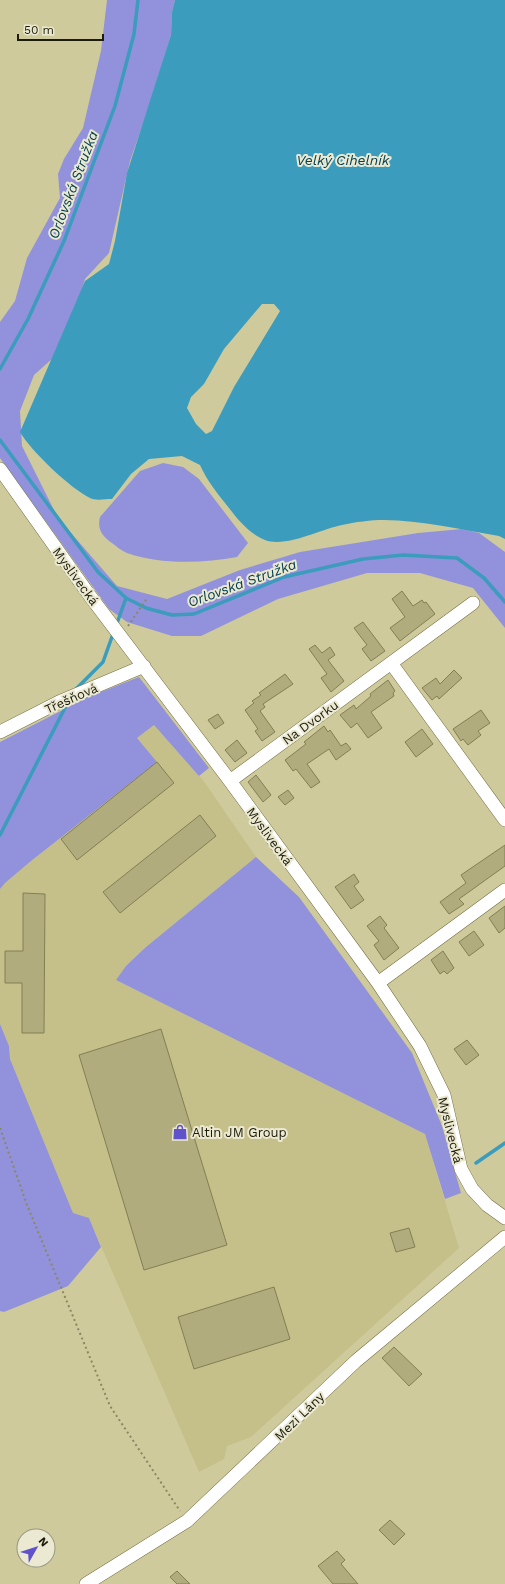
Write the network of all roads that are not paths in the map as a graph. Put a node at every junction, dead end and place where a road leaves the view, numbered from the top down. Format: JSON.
{"nodes":[{"id":1,"x":0,"y":469,"type":"edge"},
{"id":2,"x":473,"y":603,"type":"dead end"},
{"id":3,"x":391,"y":663,"type":"junction"},
{"id":4,"x":144,"y":666,"type":"junction"},
{"id":5,"x":0,"y":732,"type":"edge"},
{"id":6,"x":230,"y":781,"type":"junction"},
{"id":7,"x":505,"y":820,"type":"edge"},
{"id":8,"x":505,"y":890,"type":"edge"},
{"id":9,"x":378,"y":983,"type":"junction"},
{"id":10,"x":505,"y":1218,"type":"edge"},
{"id":11,"x":505,"y":1237,"type":"edge"},
{"id":12,"x":86,"y":1584,"type":"edge"}],
"edges":[{"from":1,"to":4,"type":"street","name":"Myslivecká"},
{"from":2,"to":3,"type":"street","name":"Na Dvorku"},
{"from":3,"to":6,"type":"street","name":"Na Dvorku"},
{"from":3,"to":7,"type":"street"},
{"from":4,"to":5,"type":"street","name":"Třešňová"},
{"from":4,"to":6,"type":"street","name":"Myslivecká"},
{"from":6,"to":9,"type":"street","name":"Myslivecká"},
{"from":8,"to":9,"type":"street"},
{"from":9,"to":10,"type":"street","name":"Myslivecká"},
{"from":11,"to":12,"type":"street","name":"Mezi Lány"}]}
